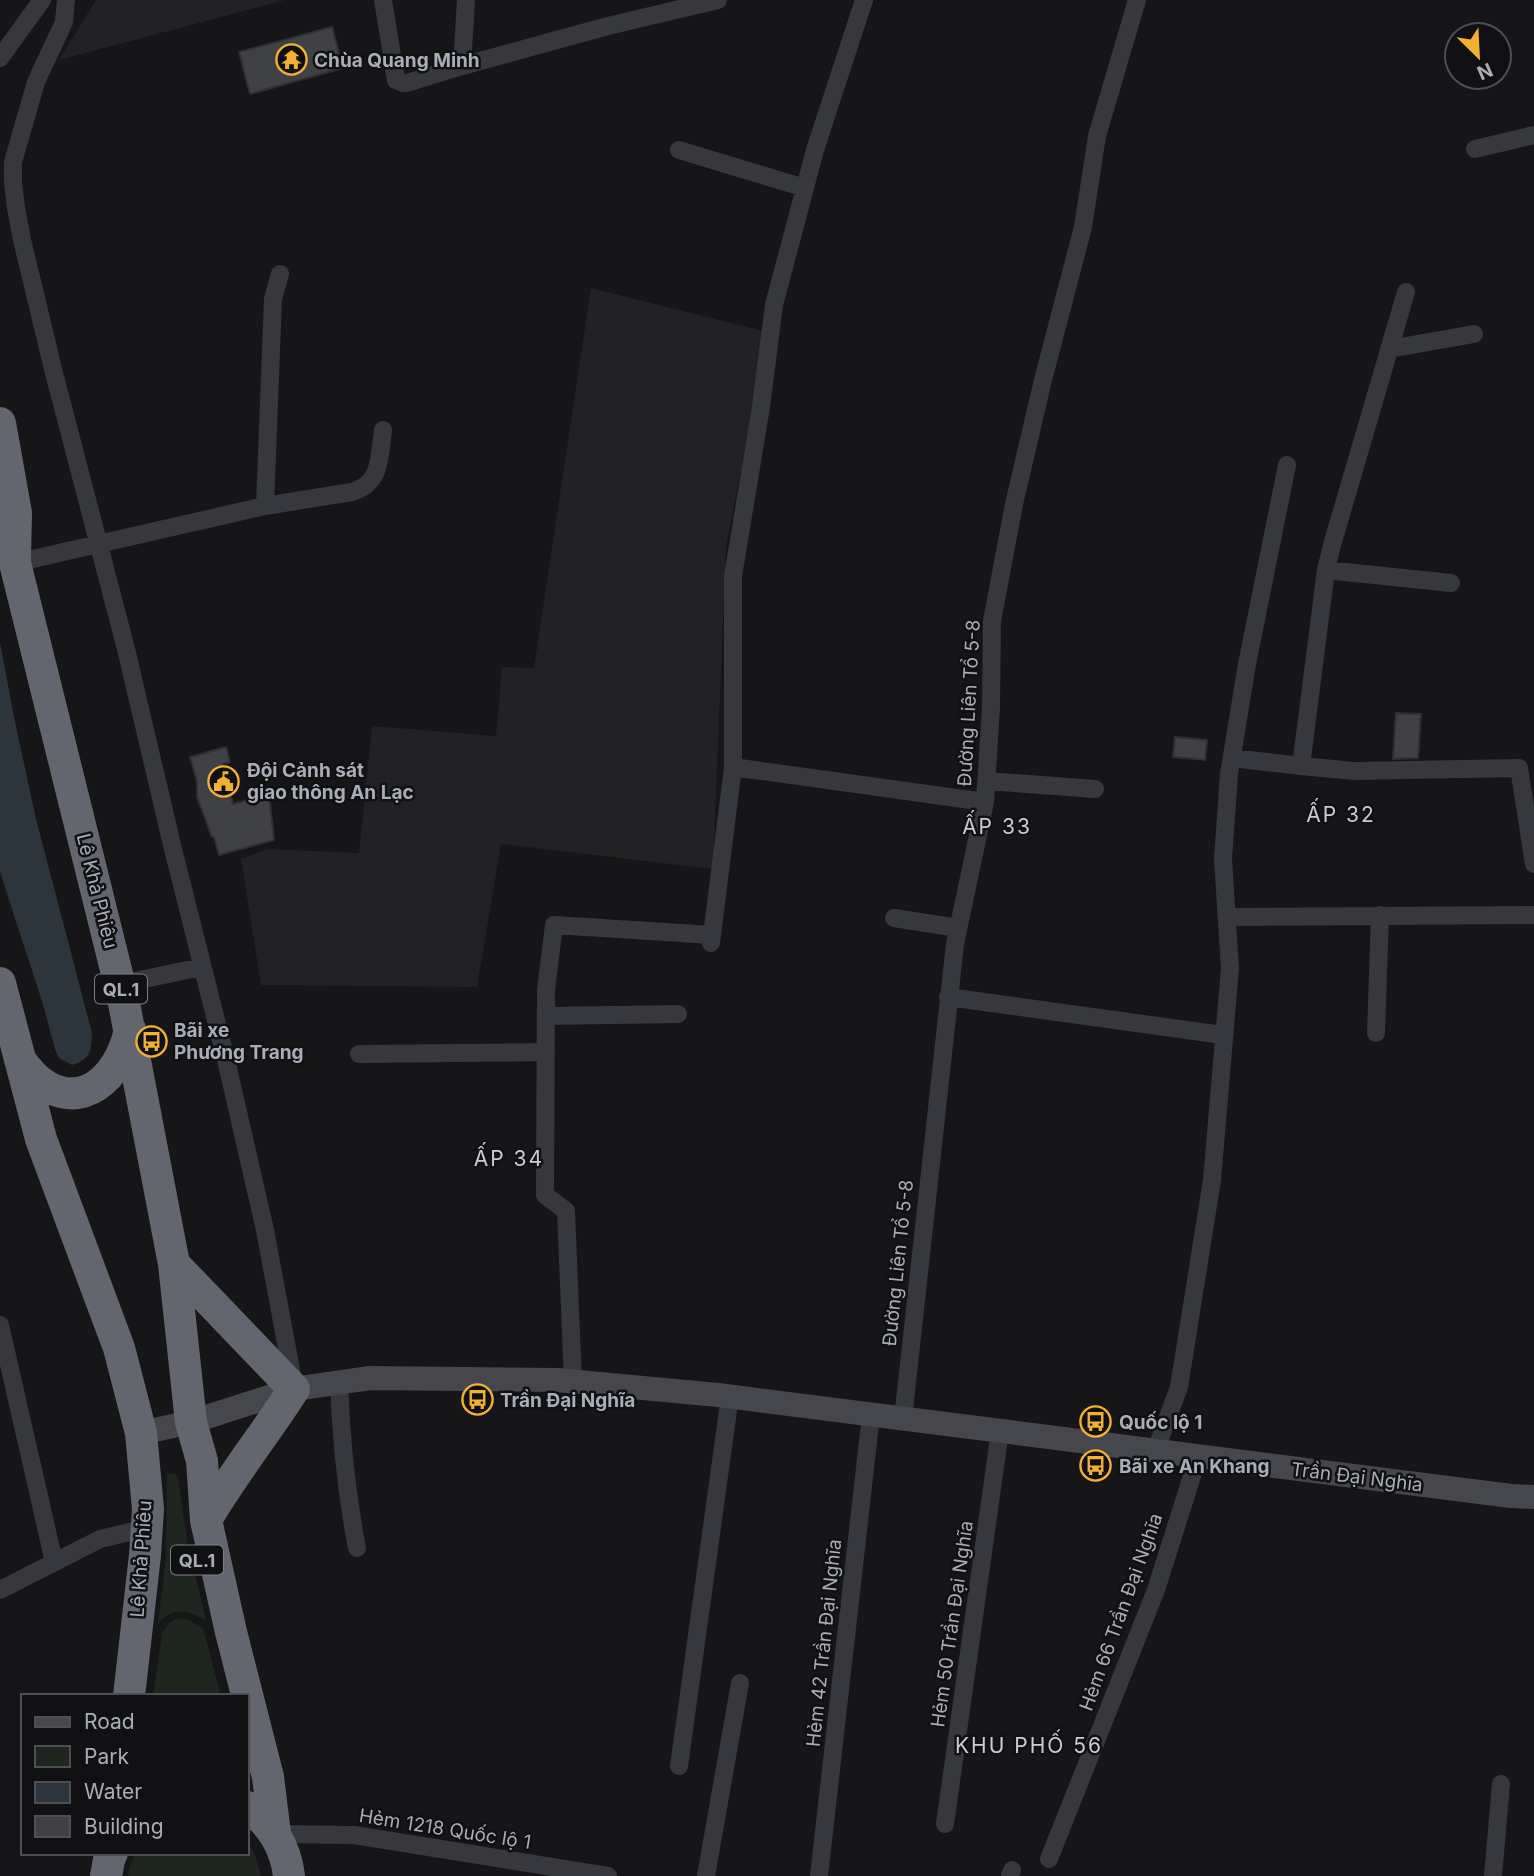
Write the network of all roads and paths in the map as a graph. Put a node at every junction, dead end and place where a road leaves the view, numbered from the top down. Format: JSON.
{"nodes":[{"id":1,"x":42,"y":0,"type":"edge"},
{"id":2,"x":66,"y":0,"type":"edge"},
{"id":3,"x":383,"y":0,"type":"edge"},
{"id":4,"x":466,"y":0,"type":"edge"},
{"id":5,"x":718,"y":0,"type":"edge"},
{"id":6,"x":864,"y":0,"type":"edge"},
{"id":7,"x":1137,"y":0,"type":"edge"},
{"id":8,"x":0,"y":58,"type":"edge"},
{"id":9,"x":462,"y":66,"type":"junction"},
{"id":10,"x":1534,"y":135,"type":"edge"},
{"id":11,"x":1475,"y":149,"type":"dead end"},
{"id":12,"x":679,"y":150,"type":"dead end"},
{"id":13,"x":805,"y":188,"type":"junction"},
{"id":14,"x":280,"y":274,"type":"dead end"},
{"id":15,"x":1406,"y":292,"type":"dead end"},
{"id":16,"x":1474,"y":334,"type":"dead end"},
{"id":17,"x":1389,"y":349,"type":"junction"},
{"id":18,"x":0,"y":423,"type":"edge"},
{"id":19,"x":383,"y":430,"type":"dead end"},
{"id":20,"x":1287,"y":465,"type":"dead end"},
{"id":21,"x":265,"y":506,"type":"junction"},
{"id":22,"x":0,"y":533,"type":"edge"},
{"id":23,"x":99,"y":544,"type":"junction"},
{"id":24,"x":15,"y":563,"type":"junction"},
{"id":25,"x":1326,"y":570,"type":"junction"},
{"id":26,"x":1451,"y":583,"type":"dead end"},
{"id":27,"x":1232,"y":758,"type":"junction"},
{"id":28,"x":1301,"y":766,"type":"junction"},
{"id":29,"x":733,"y":767,"type":"junction"},
{"id":30,"x":987,"y":781,"type":"junction"},
{"id":31,"x":1095,"y":789,"type":"dead end"},
{"id":32,"x":985,"y":802,"type":"junction"},
{"id":33,"x":1534,"y":863,"type":"edge"},
{"id":34,"x":1380,"y":915,"type":"junction"},
{"id":35,"x":1534,"y":915,"type":"edge"},
{"id":36,"x":1227,"y":917,"type":"junction"},
{"id":37,"x":894,"y":918,"type":"dead end"},
{"id":38,"x":958,"y":928,"type":"junction"},
{"id":39,"x":202,"y":967,"type":"junction"},
{"id":40,"x":0,"y":983,"type":"edge"},
{"id":41,"x":120,"y":984,"type":"junction"},
{"id":42,"x":948,"y":997,"type":"junction"},
{"id":43,"x":678,"y":1014,"type":"dead end"},
{"id":44,"x":546,"y":1016,"type":"junction"},
{"id":45,"x":130,"y":1030,"type":"junction"},
{"id":46,"x":1376,"y":1033,"type":"dead end"},
{"id":47,"x":1223,"y":1035,"type":"junction"},
{"id":48,"x":546,"y":1052,"type":"junction"},
{"id":49,"x":359,"y":1054,"type":"dead end"},
{"id":50,"x":19,"y":1059,"type":"junction"},
{"id":51,"x":174,"y":1264,"type":"junction"},
{"id":52,"x":0,"y":1325,"type":"edge"},
{"id":53,"x":339,"y":1382,"type":"junction"},
{"id":54,"x":573,"y":1382,"type":"junction"},
{"id":55,"x":294,"y":1389,"type":"junction"},
{"id":56,"x":730,"y":1396,"type":"junction"},
{"id":57,"x":871,"y":1415,"type":"junction"},
{"id":58,"x":903,"y":1419,"type":"junction"},
{"id":59,"x":191,"y":1422,"type":"junction"},
{"id":60,"x":1000,"y":1431,"type":"junction"},
{"id":61,"x":142,"y":1433,"type":"junction"},
{"id":62,"x":1156,"y":1450,"type":"junction"},
{"id":63,"x":1198,"y":1457,"type":"junction"},
{"id":64,"x":1534,"y":1497,"type":"edge"},
{"id":65,"x":206,"y":1520,"type":"junction"},
{"id":66,"x":146,"y":1528,"type":"junction"},
{"id":67,"x":357,"y":1548,"type":"dead end"},
{"id":68,"x":54,"y":1562,"type":"junction"},
{"id":69,"x":0,"y":1590,"type":"edge"},
{"id":70,"x":740,"y":1683,"type":"dead end"},
{"id":71,"x":129,"y":1694,"type":"edge"},
{"id":72,"x":227,"y":1694,"type":"edge"},
{"id":73,"x":246,"y":1694,"type":"edge"},
{"id":74,"x":248,"y":1701,"type":"edge"},
{"id":75,"x":679,"y":1766,"type":"dead end"},
{"id":76,"x":248,"y":1776,"type":"edge"},
{"id":77,"x":1501,"y":1784,"type":"dead end"},
{"id":78,"x":260,"y":1818,"type":"edge"},
{"id":79,"x":945,"y":1824,"type":"dead end"},
{"id":80,"x":111,"y":1855,"type":"edge"},
{"id":81,"x":1049,"y":1859,"type":"dead end"},
{"id":82,"x":106,"y":1876,"type":"edge"},
{"id":83,"x":289,"y":1876,"type":"edge"},
{"id":84,"x":608,"y":1876,"type":"edge"},
{"id":85,"x":706,"y":1876,"type":"edge"},
{"id":86,"x":819,"y":1876,"type":"edge"},
{"id":87,"x":1493,"y":1876,"type":"edge"}],
"edges":[{"from":1,"to":8,"type":"street"},
{"from":2,"to":23,"type":"street"},
{"from":3,"to":9,"type":"street"},
{"from":4,"to":9,"type":"street"},
{"from":5,"to":9,"type":"street"},
{"from":6,"to":13,"type":"street"},
{"from":7,"to":30,"type":"street","name":"Đường Liên Tổ 5-8"},
{"from":10,"to":11,"type":"street"},
{"from":12,"to":13,"type":"street"},
{"from":13,"to":29,"type":"street"},
{"from":14,"to":21,"type":"street"},
{"from":15,"to":17,"type":"street"},
{"from":16,"to":17,"type":"street"},
{"from":17,"to":25,"type":"street"},
{"from":18,"to":24,"type":"highway"},
{"from":19,"to":21,"type":"street"},
{"from":20,"to":27,"type":"street"},
{"from":21,"to":23,"type":"street"},
{"from":22,"to":24,"type":"highway","name":"Lê Khả Phiêu","number":"QL.1"},
{"from":23,"to":24,"type":"street"},
{"from":23,"to":39,"type":"street"},
{"from":24,"to":41,"type":"highway","name":"Lê Khả Phiêu","number":"QL.1"},
{"from":25,"to":26,"type":"street"},
{"from":25,"to":28,"type":"street"},
{"from":27,"to":28,"type":"street"},
{"from":27,"to":36,"type":"street"},
{"from":28,"to":33,"type":"street"},
{"from":29,"to":32,"type":"street"},
{"from":29,"to":44,"type":"street"},
{"from":30,"to":31,"type":"street"},
{"from":30,"to":32,"type":"street","name":"Đường Liên Tổ 5-8"},
{"from":32,"to":38,"type":"street","name":"Đường Liên Tổ 5-8"},
{"from":34,"to":35,"type":"street"},
{"from":34,"to":36,"type":"street"},
{"from":34,"to":46,"type":"street"},
{"from":36,"to":47,"type":"street"},
{"from":37,"to":38,"type":"street"},
{"from":38,"to":42,"type":"street","name":"Đường Liên Tổ 5-8"},
{"from":39,"to":41,"type":"street"},
{"from":39,"to":55,"type":"street"},
{"from":40,"to":50,"type":"highway","name":"Lê Khả Phiêu","number":"QL.1"},
{"from":41,"to":45,"type":"highway","name":"Lê Khả Phiêu","number":"QL.1"},
{"from":42,"to":47,"type":"street"},
{"from":42,"to":58,"type":"street","name":"Đường Liên Tổ 5-8"},
{"from":43,"to":44,"type":"street"},
{"from":44,"to":48,"type":"street"},
{"from":45,"to":50,"type":"highway"},
{"from":45,"to":51,"type":"highway","name":"Lê Khả Phiêu","number":"QL.1"},
{"from":47,"to":62,"type":"street"},
{"from":48,"to":49,"type":"street"},
{"from":48,"to":54,"type":"street"},
{"from":50,"to":61,"type":"highway","name":"Lê Khả Phiêu","number":"QL.1"},
{"from":51,"to":55,"type":"highway"},
{"from":51,"to":59,"type":"highway","name":"Lê Khả Phiêu","number":"QL.1"},
{"from":52,"to":68,"type":"street"},
{"from":53,"to":54,"type":"main road","name":"Trần Đại Nghĩa"},
{"from":53,"to":55,"type":"main road","name":"Trần Đại Nghĩa"},
{"from":53,"to":67,"type":"street"},
{"from":54,"to":56,"type":"main road","name":"Trần Đại Nghĩa"},
{"from":55,"to":59,"type":"main road","name":"Trần Đại Nghĩa"},
{"from":55,"to":65,"type":"highway"},
{"from":56,"to":57,"type":"main road","name":"Trần Đại Nghĩa"},
{"from":56,"to":75,"type":"street"},
{"from":57,"to":58,"type":"main road","name":"Trần Đại Nghĩa"},
{"from":57,"to":86,"type":"street","name":"Hẻm 42 Trần Đại Nghĩa"},
{"from":58,"to":60,"type":"main road","name":"Trần Đại Nghĩa"},
{"from":59,"to":61,"type":"main road","name":"Trần Đại Nghĩa"},
{"from":59,"to":65,"type":"highway","name":"Lê Khả Phiêu","number":"QL.1"},
{"from":59,"to":72,"type":"highway","name":"Lê Khả Phiêu","number":"QL.1"},
{"from":60,"to":62,"type":"main road","name":"Trần Đại Nghĩa"},
{"from":60,"to":79,"type":"street","name":"Hẻm 50 Trần Đại Nghĩa"},
{"from":61,"to":66,"type":"highway","name":"Lê Khả Phiêu","number":"QL.1"},
{"from":62,"to":63,"type":"main road","name":"Trần Đại Nghĩa"},
{"from":63,"to":64,"type":"main road","name":"Trần Đại Nghĩa"},
{"from":63,"to":81,"type":"street","name":"Hẻm 66 Trần Đại Nghĩa"},
{"from":65,"to":73,"type":"highway","name":"Lê Khả Phiêu","number":"QL.1"},
{"from":66,"to":68,"type":"street"},
{"from":66,"to":71,"type":"highway","name":"Lê Khả Phiêu","number":"QL.1"},
{"from":68,"to":69,"type":"street"},
{"from":70,"to":85,"type":"street"},
{"from":74,"to":78,"type":"highway","name":"Lê Khả Phiêu","number":"QL.1"},
{"from":76,"to":78,"type":"highway","number":"QL.1"},
{"from":77,"to":87,"type":"street"},
{"from":78,"to":83,"type":"highway","number":"QL.1"},
{"from":78,"to":84,"type":"street","name":"Hẻm 1218 Quốc lộ 1"},
{"from":80,"to":82,"type":"highway"}]}
